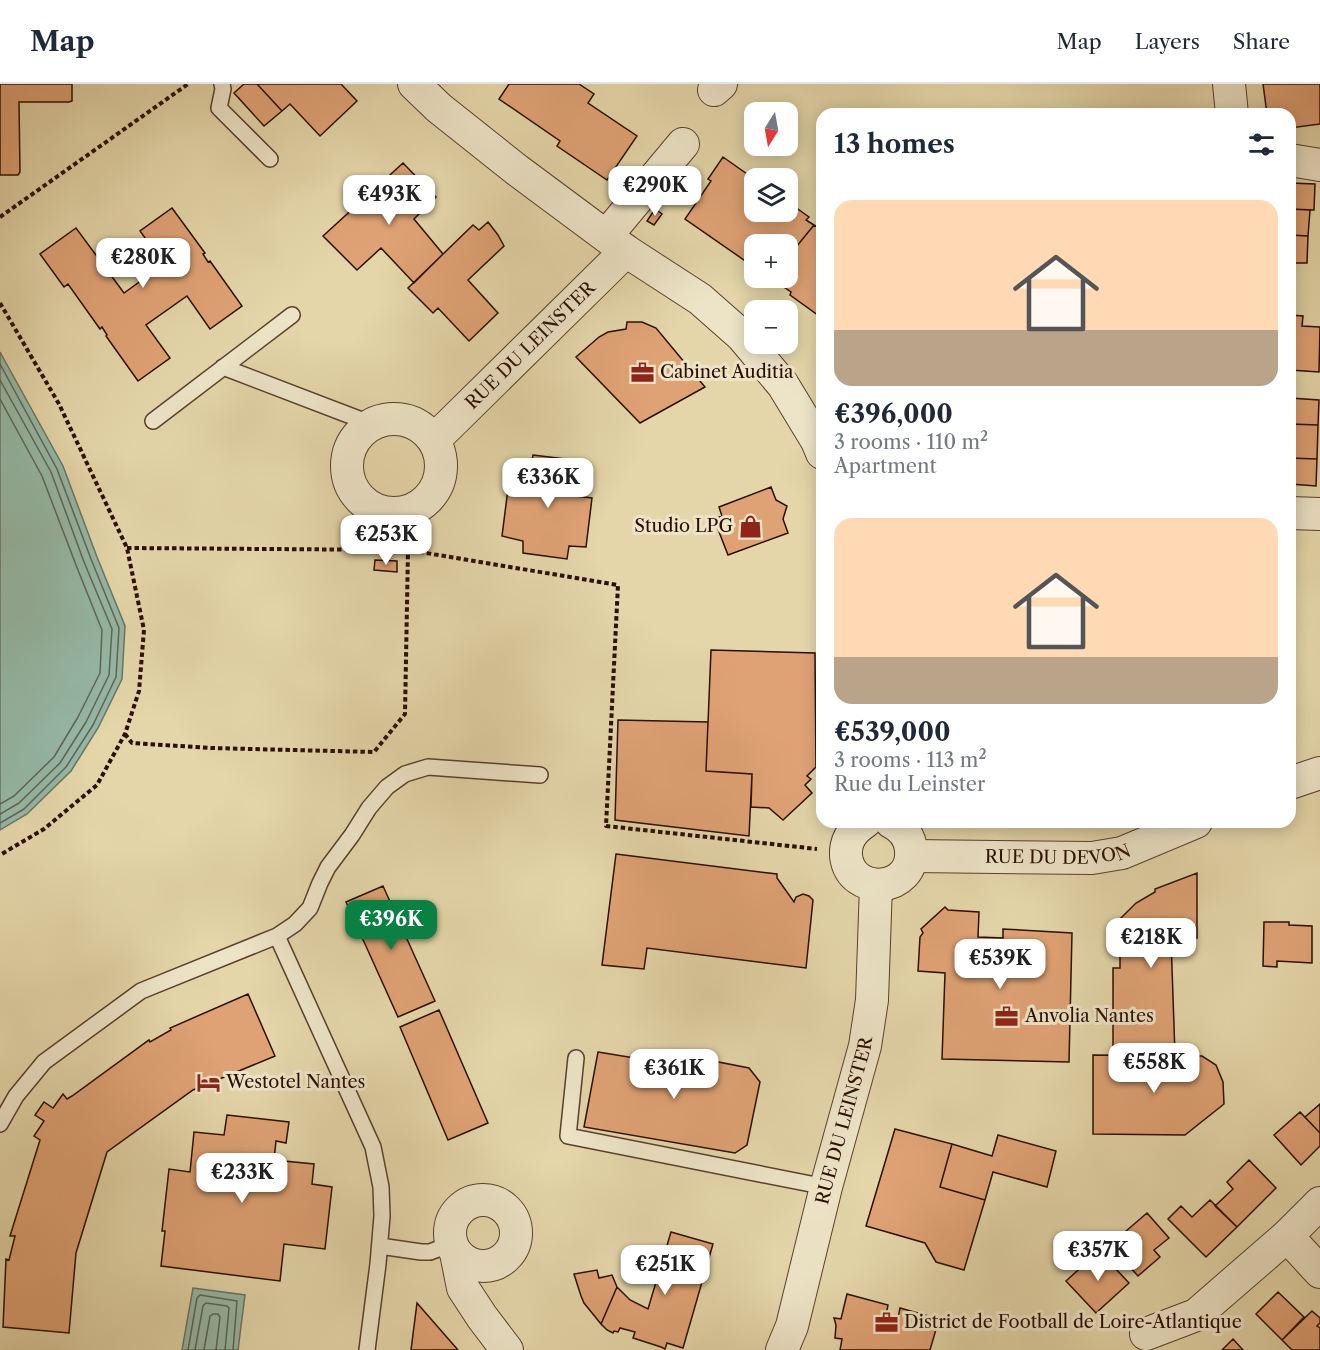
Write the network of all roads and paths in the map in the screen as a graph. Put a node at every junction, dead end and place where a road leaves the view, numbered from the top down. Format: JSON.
{"nodes":[{"id":1,"x":188,"y":84,"type":"edge"},
{"id":2,"x":222,"y":84,"type":"edge"},
{"id":3,"x":414,"y":84,"type":"edge"},
{"id":4,"x":1229,"y":84,"type":"edge"},
{"id":5,"x":1231,"y":108,"type":"edge"},
{"id":6,"x":683,"y":144,"type":"dead end"},
{"id":7,"x":270,"y":159,"type":"dead end"},
{"id":8,"x":1296,"y":161,"type":"edge"},
{"id":9,"x":1320,"y":165,"type":"edge"},
{"id":10,"x":0,"y":217,"type":"edge"},
{"id":11,"x":616,"y":243,"type":"junction"},
{"id":12,"x":0,"y":303,"type":"edge"},
{"id":13,"x":292,"y":315,"type":"dead end"},
{"id":14,"x":223,"y":367,"type":"junction"},
{"id":15,"x":153,"y":422,"type":"dead end"},
{"id":16,"x":372,"y":424,"type":"junction"},
{"id":17,"x":816,"y":439,"type":"edge"},
{"id":18,"x":434,"y":440,"type":"junction"},
{"id":19,"x":406,"y":512,"type":"junction"},
{"id":20,"x":1296,"y":513,"type":"edge"},
{"id":21,"x":1320,"y":514,"type":"edge"},
{"id":22,"x":127,"y":548,"type":"junction"},
{"id":23,"x":408,"y":550,"type":"junction"},
{"id":24,"x":125,"y":734,"type":"junction"},
{"id":25,"x":1320,"y":773,"type":"edge"},
{"id":26,"x":540,"y":775,"type":"dead end"},
{"id":27,"x":1296,"y":781,"type":"edge"},
{"id":28,"x":857,"y":828,"type":"edge"},
{"id":29,"x":900,"y":828,"type":"edge"},
{"id":30,"x":1182,"y":828,"type":"edge"},
{"id":31,"x":846,"y":852,"type":"junction"},
{"id":32,"x":0,"y":855,"type":"edge"},
{"id":33,"x":912,"y":855,"type":"junction"},
{"id":34,"x":876,"y":885,"type":"junction"},
{"id":35,"x":277,"y":936,"type":"junction"},
{"id":36,"x":576,"y":1058,"type":"dead end"},
{"id":37,"x":0,"y":1124,"type":"edge"},
{"id":38,"x":826,"y":1187,"type":"junction"},
{"id":39,"x":1320,"y":1203,"type":"edge"},
{"id":40,"x":1287,"y":1236,"type":"junction"},
{"id":41,"x":380,"y":1245,"type":"junction"},
{"id":42,"x":454,"y":1249,"type":"junction"},
{"id":43,"x":494,"y":1265,"type":"junction"},
{"id":44,"x":1320,"y":1272,"type":"edge"},
{"id":45,"x":482,"y":1317,"type":"junction"},
{"id":46,"x":1146,"y":1334,"type":"dead end"},
{"id":47,"x":367,"y":1350,"type":"edge"},
{"id":48,"x":507,"y":1350,"type":"edge"},
{"id":49,"x":782,"y":1350,"type":"edge"}],
"edges":[{"from":1,"to":10,"type":"path"},
{"from":2,"to":7,"type":"lane"},
{"from":3,"to":11,"type":"street"},
{"from":4,"to":5,"type":"street"},
{"from":6,"to":11,"type":"street","name":"RUE DU LEINSTER"},
{"from":8,"to":9,"type":"street"},
{"from":11,"to":17,"type":"street"},
{"from":11,"to":18,"type":"street","name":"RUE DU LEINSTER"},
{"from":12,"to":22,"type":"path"},
{"from":13,"to":14,"type":"lane"},
{"from":14,"to":15,"type":"lane"},
{"from":14,"to":16,"type":"lane"},
{"from":16,"to":18,"type":"street"},
{"from":16,"to":19,"type":"street"},
{"from":18,"to":19,"type":"street"},
{"from":19,"to":23,"type":"path"},
{"from":20,"to":21,"type":"street"},
{"from":22,"to":23,"type":"path"},
{"from":22,"to":24,"type":"path"},
{"from":23,"to":24,"type":"path"},
{"from":23,"to":31,"type":"path"},
{"from":24,"to":32,"type":"path"},
{"from":25,"to":27,"type":"street"},
{"from":26,"to":35,"type":"lane"},
{"from":28,"to":31,"type":"street"},
{"from":29,"to":33,"type":"street"},
{"from":30,"to":33,"type":"street","name":"RUE DU DEVON"},
{"from":31,"to":34,"type":"street"},
{"from":33,"to":34,"type":"street"},
{"from":34,"to":38,"type":"street","name":"RUE DU LEINSTER"},
{"from":35,"to":37,"type":"lane"},
{"from":35,"to":41,"type":"lane"},
{"from":36,"to":38,"type":"lane"},
{"from":38,"to":49,"type":"street","name":"RUE DU LEINSTER"},
{"from":39,"to":40,"type":"street"},
{"from":40,"to":44,"type":"street"},
{"from":40,"to":46,"type":"street"},
{"from":41,"to":42,"type":"lane"},
{"from":41,"to":47,"type":"lane"},
{"from":42,"to":43,"type":"street"},
{"from":42,"to":43,"type":"street"},
{"from":42,"to":45,"type":"street"},
{"from":43,"to":45,"type":"street"},
{"from":45,"to":48,"type":"street"}]}
